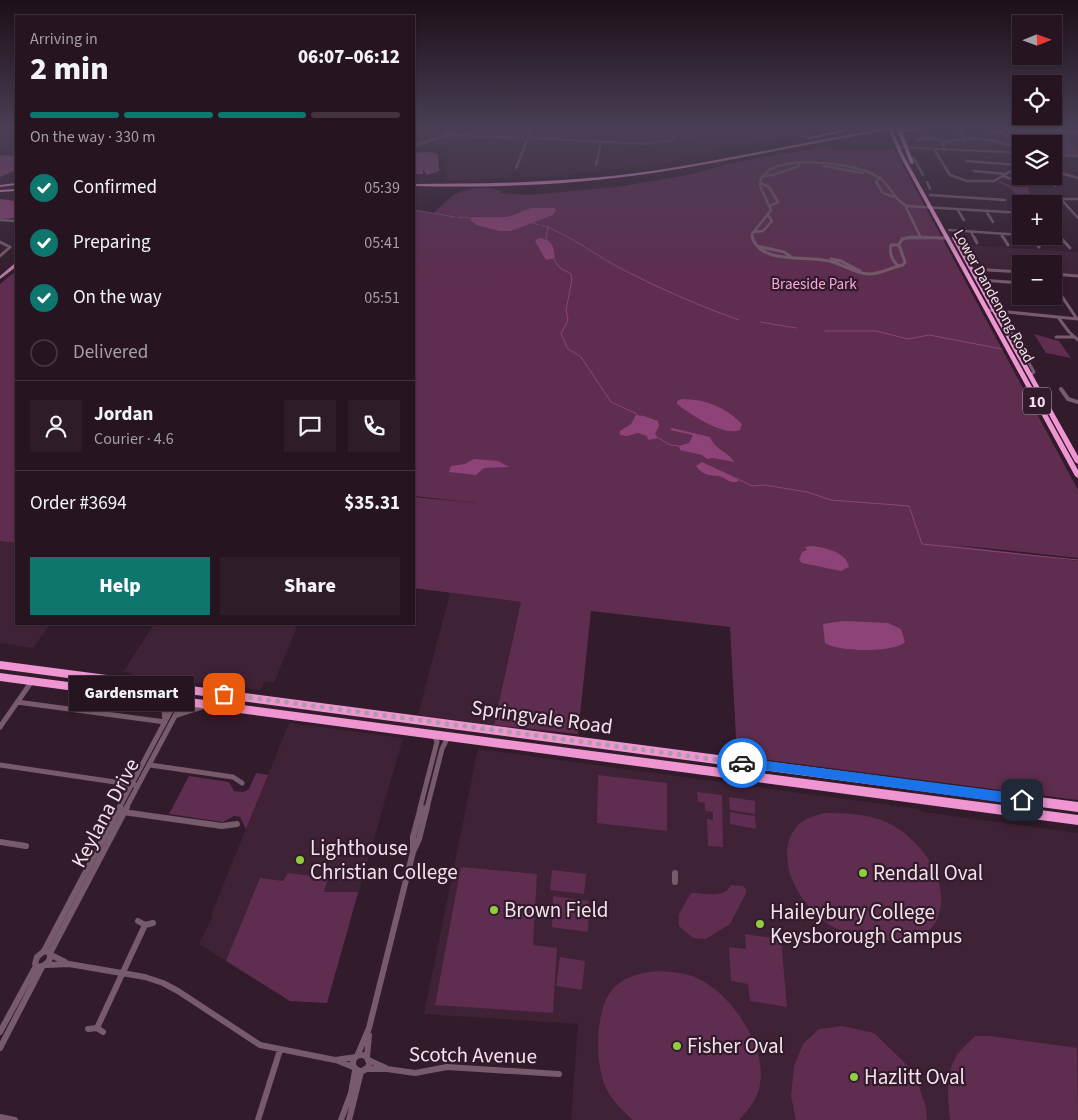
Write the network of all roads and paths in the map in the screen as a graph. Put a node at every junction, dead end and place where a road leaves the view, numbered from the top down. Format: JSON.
{"nodes":[{"id":1,"x":561,"y":179,"type":"edge"},
{"id":2,"x":582,"y":179,"type":"edge"},
{"id":3,"x":762,"y":179,"type":"edge"},
{"id":4,"x":879,"y":179,"type":"edge"},
{"id":5,"x":881,"y":179,"type":"edge"},
{"id":6,"x":917,"y":179,"type":"edge"},
{"id":7,"x":924,"y":179,"type":"edge"},
{"id":8,"x":958,"y":179,"type":"edge"},
{"id":9,"x":961,"y":179,"type":"edge"},
{"id":10,"x":996,"y":179,"type":"edge"},
{"id":11,"x":953,"y":181,"type":"dead end"},
{"id":12,"x":521,"y":183,"type":"junction"},
{"id":13,"x":760,"y":183,"type":"junction"},
{"id":14,"x":415,"y":184,"type":"edge"},
{"id":15,"x":926,"y":184,"type":"junction"},
{"id":16,"x":15,"y":187,"type":"edge"},
{"id":17,"x":0,"y":188,"type":"edge"},
{"id":18,"x":930,"y":189,"type":"dead end"},
{"id":19,"x":964,"y":192,"type":"dead end"},
{"id":20,"x":932,"y":195,"type":"junction"},
{"id":21,"x":894,"y":197,"type":"junction"},
{"id":22,"x":968,"y":198,"type":"junction"},
{"id":23,"x":1062,"y":198,"type":"edge"},
{"id":24,"x":1078,"y":199,"type":"edge"},
{"id":25,"x":1004,"y":200,"type":"dead end"},
{"id":26,"x":1062,"y":200,"type":"edge"},
{"id":27,"x":905,"y":205,"type":"junction"},
{"id":28,"x":770,"y":206,"type":"junction"},
{"id":29,"x":934,"y":208,"type":"junction"},
{"id":30,"x":957,"y":209,"type":"junction"},
{"id":31,"x":986,"y":211,"type":"junction"},
{"id":32,"x":1012,"y":212,"type":"edge"},
{"id":33,"x":768,"y":215,"type":"junction"},
{"id":34,"x":1078,"y":218,"type":"edge"},
{"id":35,"x":964,"y":220,"type":"dead end"},
{"id":36,"x":1,"y":221,"type":"edge"},
{"id":37,"x":15,"y":221,"type":"edge"},
{"id":38,"x":993,"y":222,"type":"dead end"},
{"id":39,"x":754,"y":232,"type":"junction"},
{"id":40,"x":971,"y":232,"type":"junction"},
{"id":41,"x":949,"y":233,"type":"junction"},
{"id":42,"x":1001,"y":234,"type":"junction"},
{"id":43,"x":1012,"y":235,"type":"edge"},
{"id":44,"x":920,"y":236,"type":"junction"},
{"id":45,"x":1062,"y":239,"type":"edge"},
{"id":46,"x":0,"y":242,"type":"edge"},
{"id":47,"x":977,"y":243,"type":"dead end"},
{"id":48,"x":899,"y":245,"type":"junction"},
{"id":49,"x":1008,"y":245,"type":"dead end"},
{"id":50,"x":1070,"y":248,"type":"dead end"},
{"id":51,"x":0,"y":256,"type":"edge"},
{"id":52,"x":15,"y":266,"type":"edge"},
{"id":53,"x":898,"y":266,"type":"junction"},
{"id":54,"x":971,"y":268,"type":"junction"},
{"id":55,"x":1012,"y":271,"type":"edge"},
{"id":56,"x":1062,"y":275,"type":"edge"},
{"id":57,"x":1078,"y":276,"type":"edge"},
{"id":58,"x":0,"y":278,"type":"edge"},
{"id":59,"x":979,"y":280,"type":"junction"},
{"id":60,"x":1012,"y":282,"type":"edge"},
{"id":61,"x":1062,"y":296,"type":"edge"},
{"id":62,"x":994,"y":311,"type":"junction"},
{"id":63,"x":1058,"y":317,"type":"junction"},
{"id":64,"x":1078,"y":319,"type":"edge"},
{"id":65,"x":1056,"y":337,"type":"dead end"},
{"id":66,"x":1077,"y":339,"type":"edge"},
{"id":67,"x":1061,"y":389,"type":"dead end"},
{"id":68,"x":1078,"y":402,"type":"edge"},
{"id":69,"x":1078,"y":462,"type":"edge"},
{"id":70,"x":1078,"y":476,"type":"edge"},
{"id":71,"x":0,"y":665,"type":"edge"},
{"id":72,"x":0,"y":676,"type":"edge"},
{"id":73,"x":32,"y":681,"type":"junction"},
{"id":74,"x":186,"y":689,"type":"junction"},
{"id":75,"x":163,"y":698,"type":"junction"},
{"id":76,"x":180,"y":700,"type":"junction"},
{"id":77,"x":18,"y":702,"type":"junction"},
{"id":78,"x":209,"y":704,"type":"junction"},
{"id":79,"x":177,"y":715,"type":"junction"},
{"id":80,"x":165,"y":722,"type":"junction"},
{"id":81,"x":0,"y":727,"type":"edge"},
{"id":82,"x":434,"y":734,"type":"junction"},
{"id":83,"x":449,"y":736,"type":"junction"},
{"id":84,"x":0,"y":765,"type":"edge"},
{"id":85,"x":150,"y":765,"type":"junction"},
{"id":86,"x":242,"y":783,"type":"dead end"},
{"id":87,"x":136,"y":785,"type":"junction"},
{"id":88,"x":1078,"y":807,"type":"edge"},
{"id":89,"x":122,"y":812,"type":"junction"},
{"id":90,"x":1078,"y":820,"type":"edge"},
{"id":91,"x":237,"y":824,"type":"dead end"},
{"id":92,"x":0,"y":842,"type":"edge"},
{"id":93,"x":26,"y":846,"type":"dead end"},
{"id":94,"x":413,"y":852,"type":"junction"},
{"id":95,"x":675,"y":872,"type":"dead end"},
{"id":96,"x":675,"y":882,"type":"dead end"},
{"id":97,"x":153,"y":924,"type":"dead end"},
{"id":98,"x":48,"y":953,"type":"junction"},
{"id":99,"x":69,"y":964,"type":"junction"},
{"id":100,"x":42,"y":966,"type":"junction"},
{"id":101,"x":122,"y":973,"type":"junction"},
{"id":102,"x":369,"y":1028,"type":"junction"},
{"id":103,"x":88,"y":1029,"type":"dead end"},
{"id":104,"x":2,"y":1035,"type":"edge"},
{"id":105,"x":0,"y":1048,"type":"edge"},
{"id":106,"x":280,"y":1050,"type":"junction"},
{"id":107,"x":357,"y":1056,"type":"junction"},
{"id":108,"x":368,"y":1058,"type":"junction"},
{"id":109,"x":335,"y":1060,"type":"junction"},
{"id":110,"x":387,"y":1069,"type":"junction"},
{"id":111,"x":359,"y":1070,"type":"junction"},
{"id":112,"x":559,"y":1074,"type":"dead end"},
{"id":113,"x":0,"y":1117,"type":"edge"},
{"id":114,"x":15,"y":1120,"type":"edge"},
{"id":115,"x":258,"y":1120,"type":"edge"},
{"id":116,"x":341,"y":1120,"type":"edge"},
{"id":117,"x":349,"y":1120,"type":"edge"}],
"edges":[{"from":1,"to":12,"type":"highway"},
{"from":2,"to":12,"type":"highway"},
{"from":3,"to":13,"type":"street"},
{"from":4,"to":21,"type":"street"},
{"from":5,"to":21,"type":"street"},
{"from":6,"to":29,"type":"highway","name":"Lower Dandenong Road","number":"10"},
{"from":7,"to":15,"type":"highway","name":"Lower Dandenong Road","number":"10"},
{"from":8,"to":11,"type":"street"},
{"from":9,"to":10,"type":"street"},
{"from":12,"to":14,"type":"highway"},
{"from":13,"to":28,"type":"street"},
{"from":13,"to":28,"type":"street"},
{"from":15,"to":18,"type":"street","name":"Lower Dandenong Road"},
{"from":15,"to":20,"type":"highway","name":"Lower Dandenong Road","number":"10"},
{"from":16,"to":17,"type":"highway"},
{"from":19,"to":22,"type":"street"},
{"from":20,"to":22,"type":"street"},
{"from":20,"to":29,"type":"highway","name":"Lower Dandenong Road","number":"10"},
{"from":21,"to":27,"type":"street"},
{"from":22,"to":25,"type":"street"},
{"from":23,"to":24,"type":"street"},
{"from":26,"to":34,"type":"street"},
{"from":27,"to":29,"type":"street"},
{"from":27,"to":44,"type":"street"},
{"from":28,"to":33,"type":"street"},
{"from":29,"to":30,"type":"street"},
{"from":29,"to":41,"type":"highway","name":"Lower Dandenong Road","number":"10"},
{"from":30,"to":31,"type":"street"},
{"from":30,"to":35,"type":"street"},
{"from":31,"to":32,"type":"street"},
{"from":31,"to":38,"type":"street"},
{"from":33,"to":39,"type":"street"},
{"from":33,"to":39,"type":"street"},
{"from":36,"to":37,"type":"street"},
{"from":39,"to":53,"type":"street"},
{"from":40,"to":41,"type":"street"},
{"from":40,"to":42,"type":"street"},
{"from":40,"to":47,"type":"street"},
{"from":41,"to":44,"type":"street"},
{"from":41,"to":54,"type":"highway","name":"Lower Dandenong Road","number":"10"},
{"from":41,"to":62,"type":"highway","name":"Lower Dandenong Road","number":"10"},
{"from":42,"to":43,"type":"street"},
{"from":42,"to":49,"type":"street"},
{"from":44,"to":48,"type":"street"},
{"from":45,"to":50,"type":"street"},
{"from":46,"to":51,"type":"street"},
{"from":48,"to":53,"type":"street"},
{"from":48,"to":53,"type":"street"},
{"from":52,"to":58,"type":"main road"},
{"from":54,"to":55,"type":"street"},
{"from":54,"to":59,"type":"highway","name":"Lower Dandenong Road","number":"10"},
{"from":56,"to":57,"type":"street"},
{"from":59,"to":60,"type":"street"},
{"from":59,"to":62,"type":"highway","name":"Lower Dandenong Road","number":"10"},
{"from":61,"to":64,"type":"street"},
{"from":62,"to":63,"type":"street"},
{"from":62,"to":69,"type":"highway","name":"Lower Dandenong Road","number":"10"},
{"from":62,"to":70,"type":"highway","name":"Lower Dandenong Road","number":"10"},
{"from":63,"to":64,"type":"street"},
{"from":63,"to":66,"type":"street"},
{"from":65,"to":66,"type":"street"},
{"from":67,"to":68,"type":"street"},
{"from":71,"to":74,"type":"highway","name":"Springvale Road"},
{"from":72,"to":73,"type":"highway","name":"Springvale Road"},
{"from":73,"to":75,"type":"highway","name":"Springvale Road"},
{"from":73,"to":77,"type":"street"},
{"from":74,"to":76,"type":"highway","name":"Keylana Drive"},
{"from":74,"to":88,"type":"highway","name":"Springvale Road"},
{"from":75,"to":76,"type":"highway","name":"Springvale Road"},
{"from":75,"to":80,"type":"street"},
{"from":76,"to":78,"type":"highway","name":"Springvale Road"},
{"from":76,"to":79,"type":"street","name":"Keylana Drive"},
{"from":76,"to":80,"type":"street","name":"Keylana Drive"},
{"from":77,"to":80,"type":"street"},
{"from":77,"to":81,"type":"street"},
{"from":78,"to":79,"type":"street"},
{"from":78,"to":82,"type":"highway","name":"Springvale Road"},
{"from":79,"to":85,"type":"street","name":"Keylana Drive"},
{"from":80,"to":87,"type":"street","name":"Keylana Drive"},
{"from":82,"to":83,"type":"highway","name":"Springvale Road"},
{"from":82,"to":94,"type":"street"},
{"from":83,"to":90,"type":"highway","name":"Springvale Road"},
{"from":83,"to":94,"type":"street"},
{"from":84,"to":87,"type":"street"},
{"from":85,"to":86,"type":"street"},
{"from":85,"to":87,"type":"street","name":"Keylana Drive"},
{"from":87,"to":89,"type":"street","name":"Keylana Drive"},
{"from":89,"to":91,"type":"street"},
{"from":89,"to":98,"type":"street","name":"Keylana Drive"},
{"from":92,"to":93,"type":"street"},
{"from":94,"to":102,"type":"street"},
{"from":95,"to":96,"type":"street"},
{"from":97,"to":101,"type":"street"},
{"from":98,"to":99,"type":"street"},
{"from":98,"to":100,"type":"street"},
{"from":98,"to":100,"type":"street"},
{"from":99,"to":100,"type":"street"},
{"from":99,"to":101,"type":"street"},
{"from":100,"to":104,"type":"street"},
{"from":101,"to":103,"type":"street"},
{"from":101,"to":106,"type":"street"},
{"from":102,"to":107,"type":"street"},
{"from":102,"to":108,"type":"street"},
{"from":104,"to":105,"type":"street"},
{"from":106,"to":109,"type":"street"},
{"from":106,"to":115,"type":"street"},
{"from":107,"to":108,"type":"street","name":"Scotch Avenue"},
{"from":107,"to":109,"type":"street"},
{"from":107,"to":111,"type":"street"},
{"from":108,"to":110,"type":"street","name":"Scotch Avenue"},
{"from":108,"to":111,"type":"street"},
{"from":109,"to":111,"type":"street"},
{"from":110,"to":111,"type":"street","name":"Scotch Avenue"},
{"from":110,"to":112,"type":"street","name":"Scotch Avenue"},
{"from":111,"to":116,"type":"street"},
{"from":111,"to":117,"type":"street"},
{"from":113,"to":114,"type":"street"}]}
